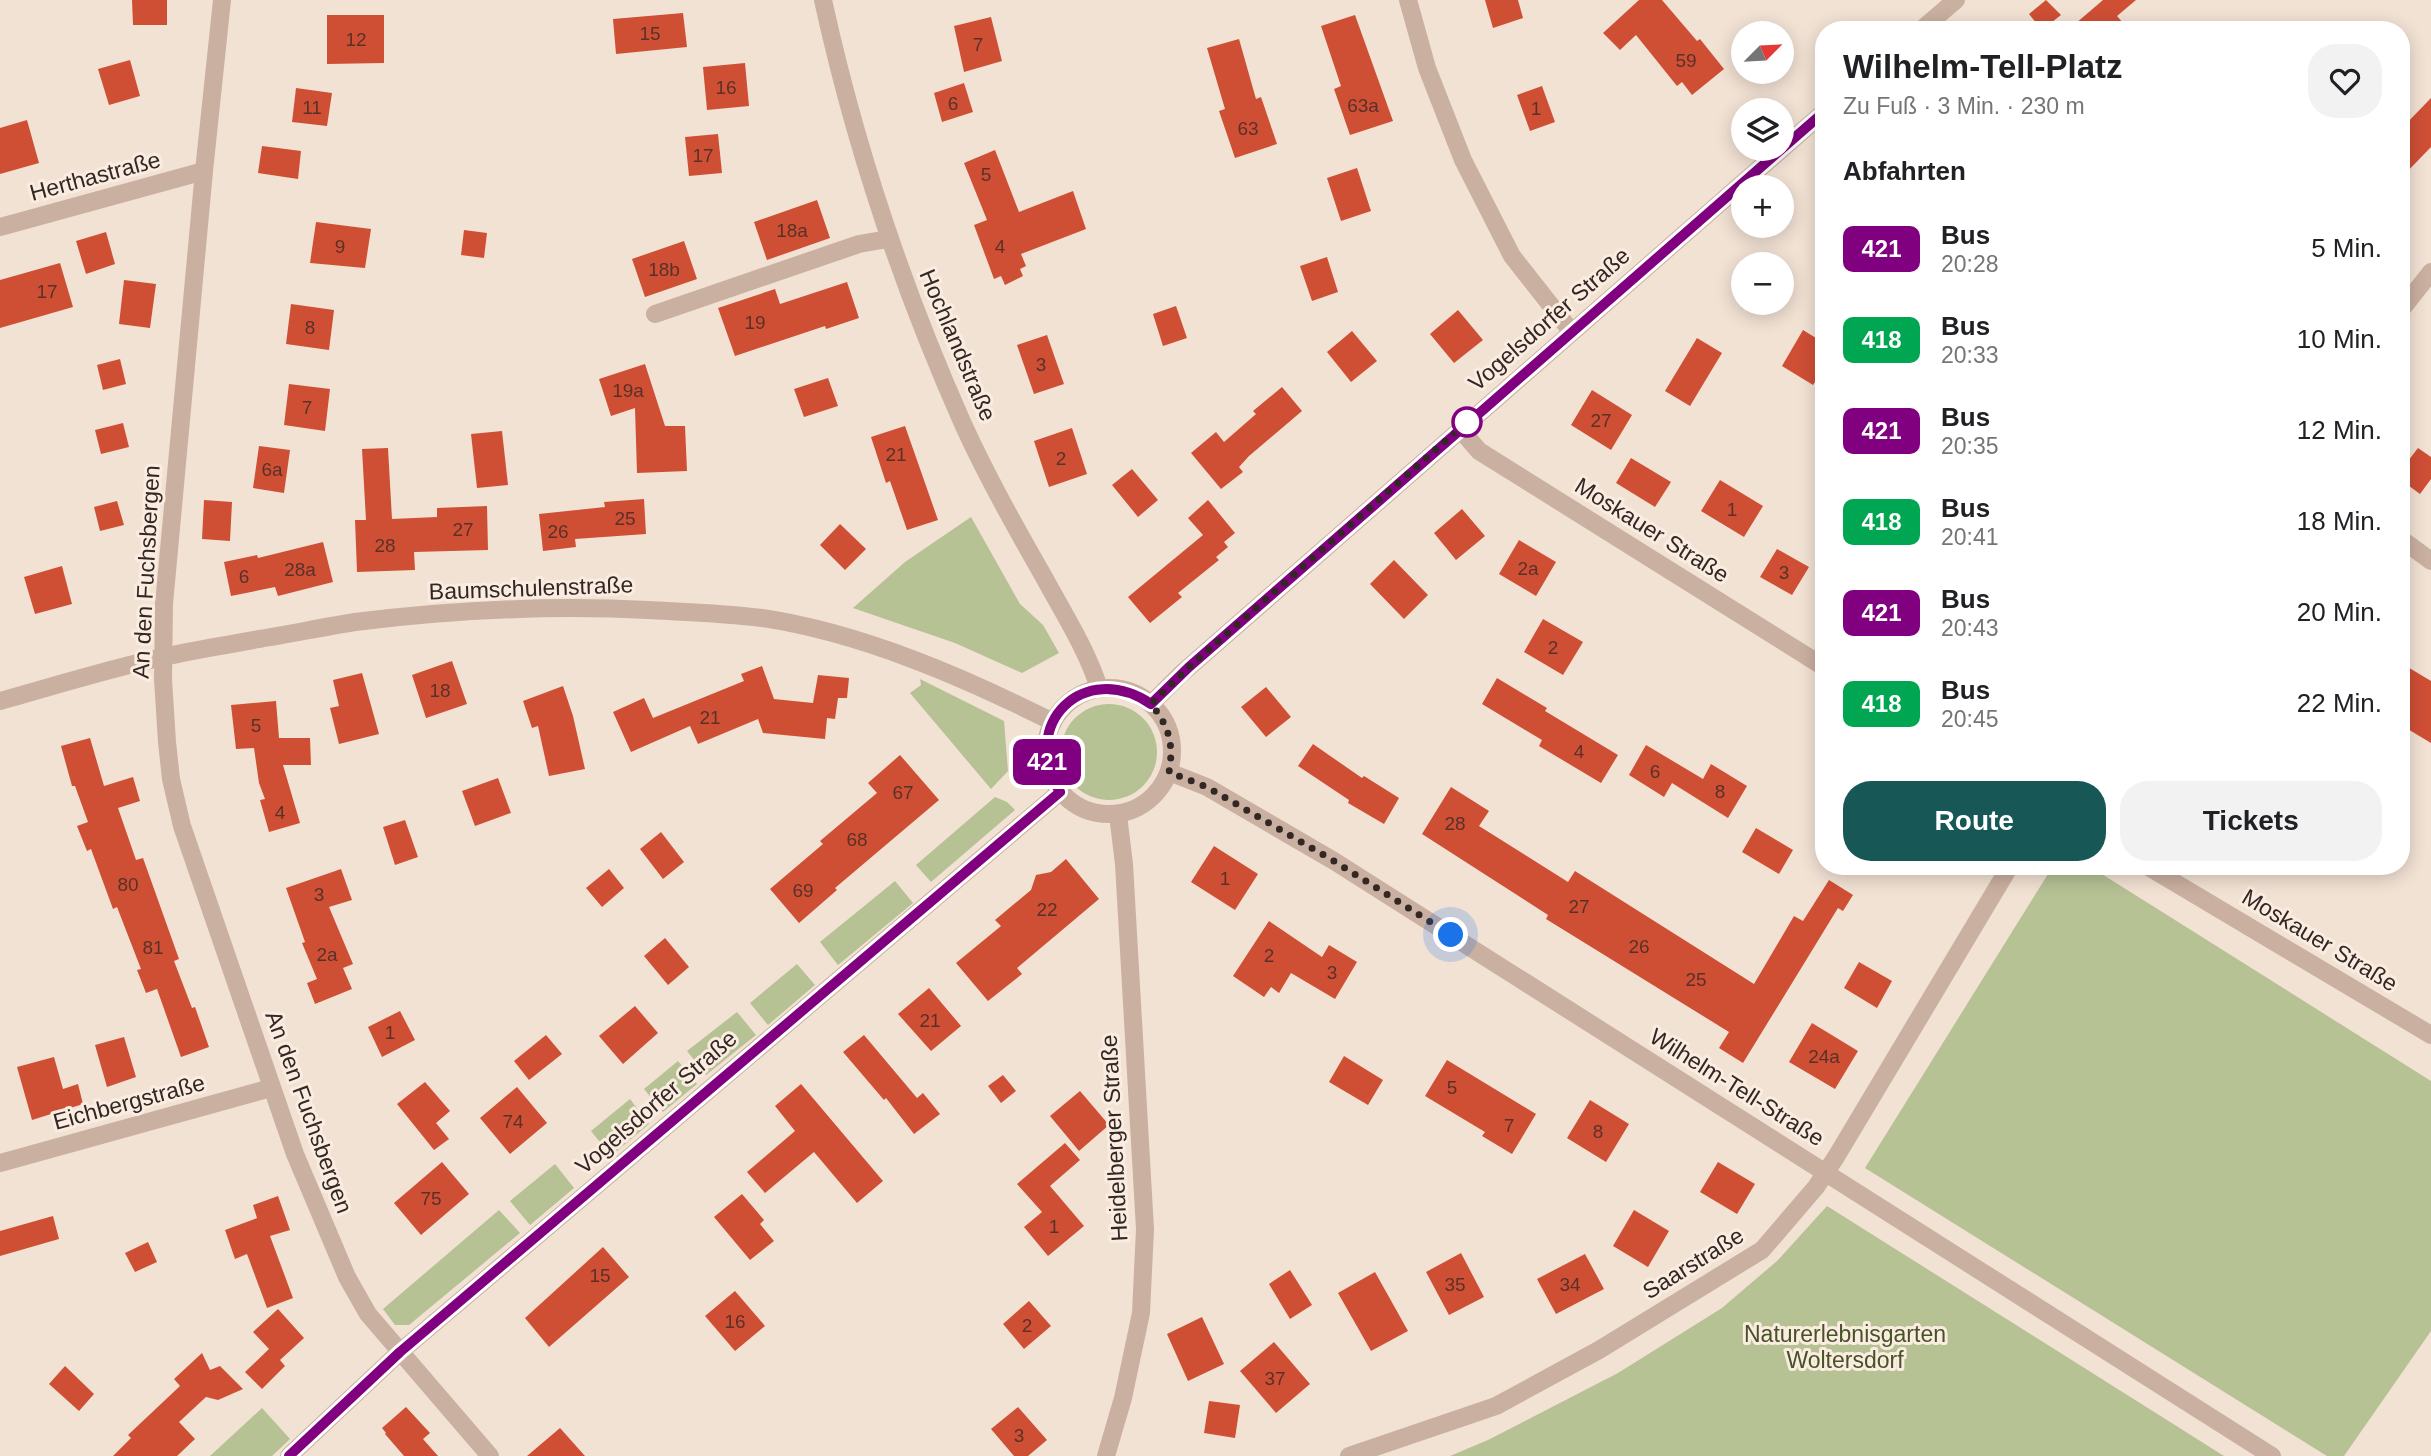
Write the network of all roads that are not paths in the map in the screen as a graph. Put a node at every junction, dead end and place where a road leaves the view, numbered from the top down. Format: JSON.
{"nodes":[{"id":1,"x":222,"y":0,"type":"edge"},
{"id":2,"x":823,"y":0,"type":"edge"},
{"id":3,"x":1408,"y":0,"type":"edge"},
{"id":4,"x":1956,"y":0,"type":"edge"},
{"id":5,"x":1932,"y":21,"type":"edge"},
{"id":6,"x":1815,"y":120,"type":"edge"},
{"id":7,"x":204,"y":172,"type":"junction"},
{"id":8,"x":0,"y":227,"type":"edge"},
{"id":9,"x":888,"y":239,"type":"junction"},
{"id":10,"x":2431,"y":272,"type":"edge"},
{"id":11,"x":2410,"y":299,"type":"edge"},
{"id":12,"x":654,"y":314,"type":"dead end"},
{"id":13,"x":1572,"y":331,"type":"junction"},
{"id":14,"x":1460,"y":429,"type":"junction"},
{"id":15,"x":2410,"y":546,"type":"edge"},
{"id":16,"x":2431,"y":561,"type":"edge"},
{"id":17,"x":163,"y":657,"type":"junction"},
{"id":18,"x":1815,"y":661,"type":"edge"},
{"id":19,"x":1099,"y":688,"type":"junction"},
{"id":20,"x":0,"y":701,"type":"edge"},
{"id":21,"x":1151,"y":704,"type":"junction"},
{"id":22,"x":1053,"y":722,"type":"junction"},
{"id":23,"x":1169,"y":772,"type":"junction"},
{"id":24,"x":1060,"y":792,"type":"junction"},
{"id":25,"x":1118,"y":814,"type":"junction"},
{"id":26,"x":2005,"y":875,"type":"edge"},
{"id":27,"x":2162,"y":875,"type":"edge"},
{"id":28,"x":2431,"y":1035,"type":"edge"},
{"id":29,"x":271,"y":1088,"type":"junction"},
{"id":30,"x":0,"y":1163,"type":"edge"},
{"id":31,"x":1825,"y":1172,"type":"junction"},
{"id":32,"x":400,"y":1352,"type":"junction"},
{"id":33,"x":289,"y":1456,"type":"edge"},
{"id":34,"x":490,"y":1456,"type":"edge"},
{"id":35,"x":1106,"y":1456,"type":"edge"},
{"id":36,"x":1349,"y":1456,"type":"edge"},
{"id":37,"x":2272,"y":1456,"type":"edge"}],
"edges":[{"from":1,"to":7,"type":"street","name":"An den Fuchsbergen"},
{"from":2,"to":9,"type":"street","name":"Hochlandstraße"},
{"from":3,"to":13,"type":"street"},
{"from":4,"to":5,"type":"street"},
{"from":6,"to":13,"type":"street","name":"Vogelsdorfer Straße"},
{"from":7,"to":8,"type":"street","name":"Herthastraße"},
{"from":7,"to":17,"type":"street","name":"An den Fuchsbergen"},
{"from":9,"to":12,"type":"street"},
{"from":9,"to":19,"type":"street","name":"Hochlandstraße"},
{"from":10,"to":11,"type":"street"},
{"from":13,"to":14,"type":"street","name":"Vogelsdorfer Straße"},
{"from":14,"to":18,"type":"street","name":"Moskauer Straße"},
{"from":14,"to":21,"type":"street","name":"Vogelsdorfer Straße"},
{"from":15,"to":16,"type":"street"},
{"from":17,"to":20,"type":"street","name":"Baumschulenstraße"},
{"from":17,"to":22,"type":"street","name":"Baumschulenstraße"},
{"from":17,"to":29,"type":"street","name":"An den Fuchsbergen"},
{"from":19,"to":21,"type":"street"},
{"from":19,"to":22,"type":"street"},
{"from":21,"to":23,"type":"street"},
{"from":22,"to":24,"type":"street"},
{"from":23,"to":25,"type":"street"},
{"from":23,"to":31,"type":"street","name":"Wilhelm-Tell-Straße"},
{"from":24,"to":25,"type":"street"},
{"from":24,"to":32,"type":"street","name":"Vogelsdorfer Straße"},
{"from":25,"to":35,"type":"street","name":"Heidelberger Straße"},
{"from":26,"to":31,"type":"street","name":"Saarstraße"},
{"from":27,"to":28,"type":"street","name":"Moskauer Straße"},
{"from":29,"to":30,"type":"street","name":"Eichbergstraße"},
{"from":29,"to":32,"type":"street","name":"An den Fuchsbergen"},
{"from":31,"to":36,"type":"street","name":"Saarstraße"},
{"from":31,"to":37,"type":"street","name":"Wilhelm-Tell-Straße"},
{"from":32,"to":33,"type":"street","name":"Vogelsdorfer Straße"},
{"from":32,"to":34,"type":"street","name":"An den Fuchsbergen"}]}
